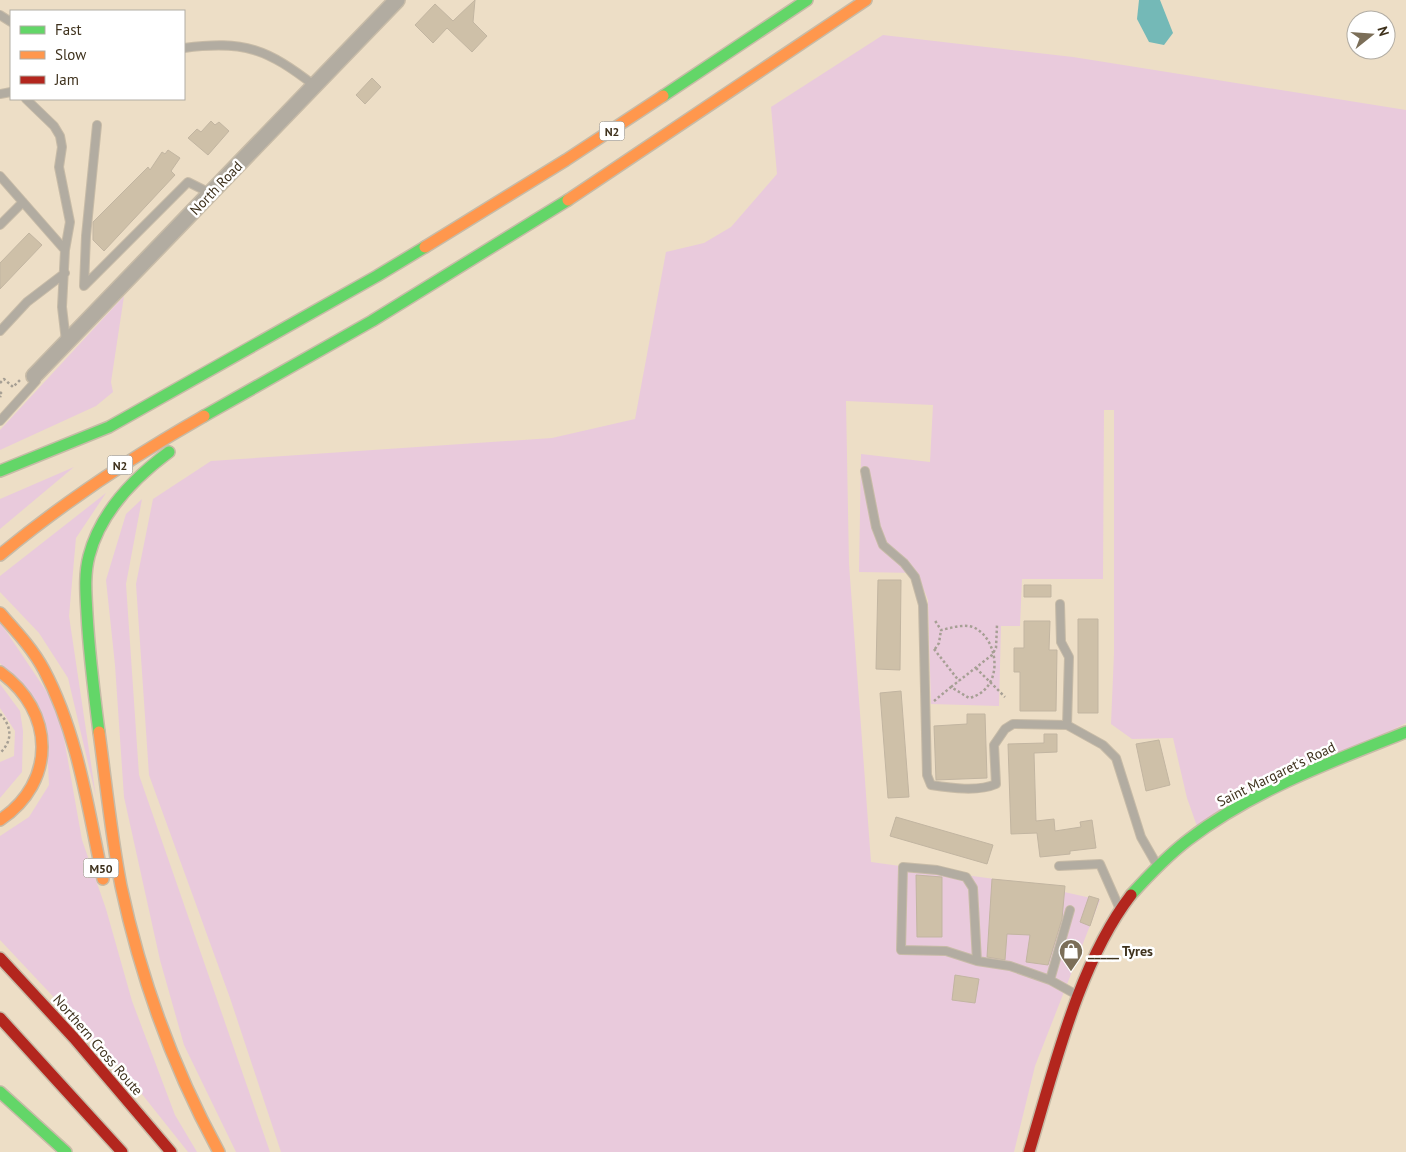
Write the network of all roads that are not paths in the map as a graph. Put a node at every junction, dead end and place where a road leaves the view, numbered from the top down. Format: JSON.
{"nodes":[{"id":1,"x":397,"y":0,"type":"edge"},
{"id":2,"x":807,"y":0,"type":"edge"},
{"id":3,"x":866,"y":0,"type":"edge"},
{"id":4,"x":185,"y":48,"type":"edge"},
{"id":5,"x":315,"y":86,"type":"junction"},
{"id":6,"x":27,"y":100,"type":"edge"},
{"id":7,"x":98,"y":125,"type":"dead end"},
{"id":8,"x":0,"y":176,"type":"edge"},
{"id":9,"x":210,"y":193,"type":"junction"},
{"id":10,"x":23,"y":202,"type":"junction"},
{"id":11,"x":0,"y":225,"type":"edge"},
{"id":12,"x":65,"y":250,"type":"junction"},
{"id":13,"x":65,"y":273,"type":"junction"},
{"id":14,"x":372,"y":321,"type":"junction"},
{"id":15,"x":0,"y":332,"type":"edge"},
{"id":16,"x":66,"y":341,"type":"junction"},
{"id":17,"x":28,"y":376,"type":"joint"},
{"id":18,"x":238,"y":410,"type":"dead end"},
{"id":19,"x":0,"y":422,"type":"edge"},
{"id":20,"x":109,"y":427,"type":"junction"},
{"id":21,"x":183,"y":444,"type":"dead end"},
{"id":22,"x":0,"y":471,"type":"edge"},
{"id":23,"x":865,"y":471,"type":"dead end"},
{"id":24,"x":0,"y":483,"type":"edge"},
{"id":25,"x":0,"y":555,"type":"edge"},
{"id":26,"x":1060,"y":604,"type":"dead end"},
{"id":27,"x":0,"y":613,"type":"edge"},
{"id":28,"x":0,"y":672,"type":"edge"},
{"id":29,"x":1066,"y":725,"type":"junction"},
{"id":30,"x":1406,"y":732,"type":"edge"},
{"id":31,"x":0,"y":820,"type":"edge"},
{"id":32,"x":1059,"y":866,"type":"dead end"},
{"id":33,"x":1158,"y":867,"type":"junction"},
{"id":34,"x":107,"y":893,"type":"dead end"},
{"id":35,"x":1070,"y":910,"type":"dead end"},
{"id":36,"x":1121,"y":911,"type":"junction"},
{"id":37,"x":0,"y":958,"type":"edge"},
{"id":38,"x":977,"y":961,"type":"junction"},
{"id":39,"x":1050,"y":980,"type":"junction"},
{"id":40,"x":1078,"y":995,"type":"junction"},
{"id":41,"x":144,"y":1013,"type":"dead end"},
{"id":42,"x":0,"y":1018,"type":"edge"},
{"id":43,"x":171,"y":1081,"type":"dead end"},
{"id":44,"x":0,"y":1092,"type":"edge"},
{"id":45,"x":186,"y":1114,"type":"dead end"},
{"id":46,"x":66,"y":1152,"type":"edge"},
{"id":47,"x":122,"y":1152,"type":"edge"},
{"id":48,"x":171,"y":1152,"type":"edge"},
{"id":49,"x":206,"y":1152,"type":"edge"},
{"id":50,"x":219,"y":1152,"type":"edge"},
{"id":51,"x":1029,"y":1152,"type":"edge"}],
"edges":[{"from":1,"to":5,"type":"street","name":"North Road"},
{"from":2,"to":20,"type":"main road","number":"N2"},
{"from":3,"to":14,"type":"main road","number":"N2"},
{"from":4,"to":5,"type":"lane"},
{"from":5,"to":9,"type":"street","name":"North Road"},
{"from":6,"to":12,"type":"lane"},
{"from":7,"to":9,"type":"lane"},
{"from":8,"to":10,"type":"lane"},
{"from":9,"to":16,"type":"street","name":"North Road"},
{"from":10,"to":11,"type":"lane"},
{"from":10,"to":12,"type":"lane"},
{"from":12,"to":13,"type":"lane"},
{"from":13,"to":15,"type":"lane"},
{"from":13,"to":16,"type":"lane"},
{"from":14,"to":18,"type":"main road"},
{"from":14,"to":25,"type":"main road","number":"N2"},
{"from":16,"to":17,"type":"street","name":"North Road"},
{"from":17,"to":19,"type":"lane"},
{"from":20,"to":22,"type":"main road"},
{"from":20,"to":24,"type":"main road"},
{"from":21,"to":50,"type":"main road"},
{"from":23,"to":29,"type":"lane"},
{"from":26,"to":29,"type":"lane"},
{"from":27,"to":34,"type":"main road","number":"M50"},
{"from":28,"to":31,"type":"main road"},
{"from":29,"to":33,"type":"lane"},
{"from":30,"to":33,"type":"main road","name":"Saint Margaret's Road"},
{"from":32,"to":36,"type":"lane"},
{"from":33,"to":36,"type":"main road","name":"Saint Margaret's Road"},
{"from":35,"to":39,"type":"lane"},
{"from":36,"to":40,"type":"main road","name":"Saint Margaret's Road"},
{"from":37,"to":48,"type":"main road","name":"Northern Cross Route"},
{"from":38,"to":38,"type":"lane"},
{"from":38,"to":39,"type":"lane"},
{"from":39,"to":40,"type":"lane"},
{"from":40,"to":51,"type":"main road","name":"Saint Margaret's Road"},
{"from":41,"to":43,"type":"main road"},
{"from":42,"to":47,"type":"main road"},
{"from":44,"to":46,"type":"main road"},
{"from":45,"to":49,"type":"main road"}]}
